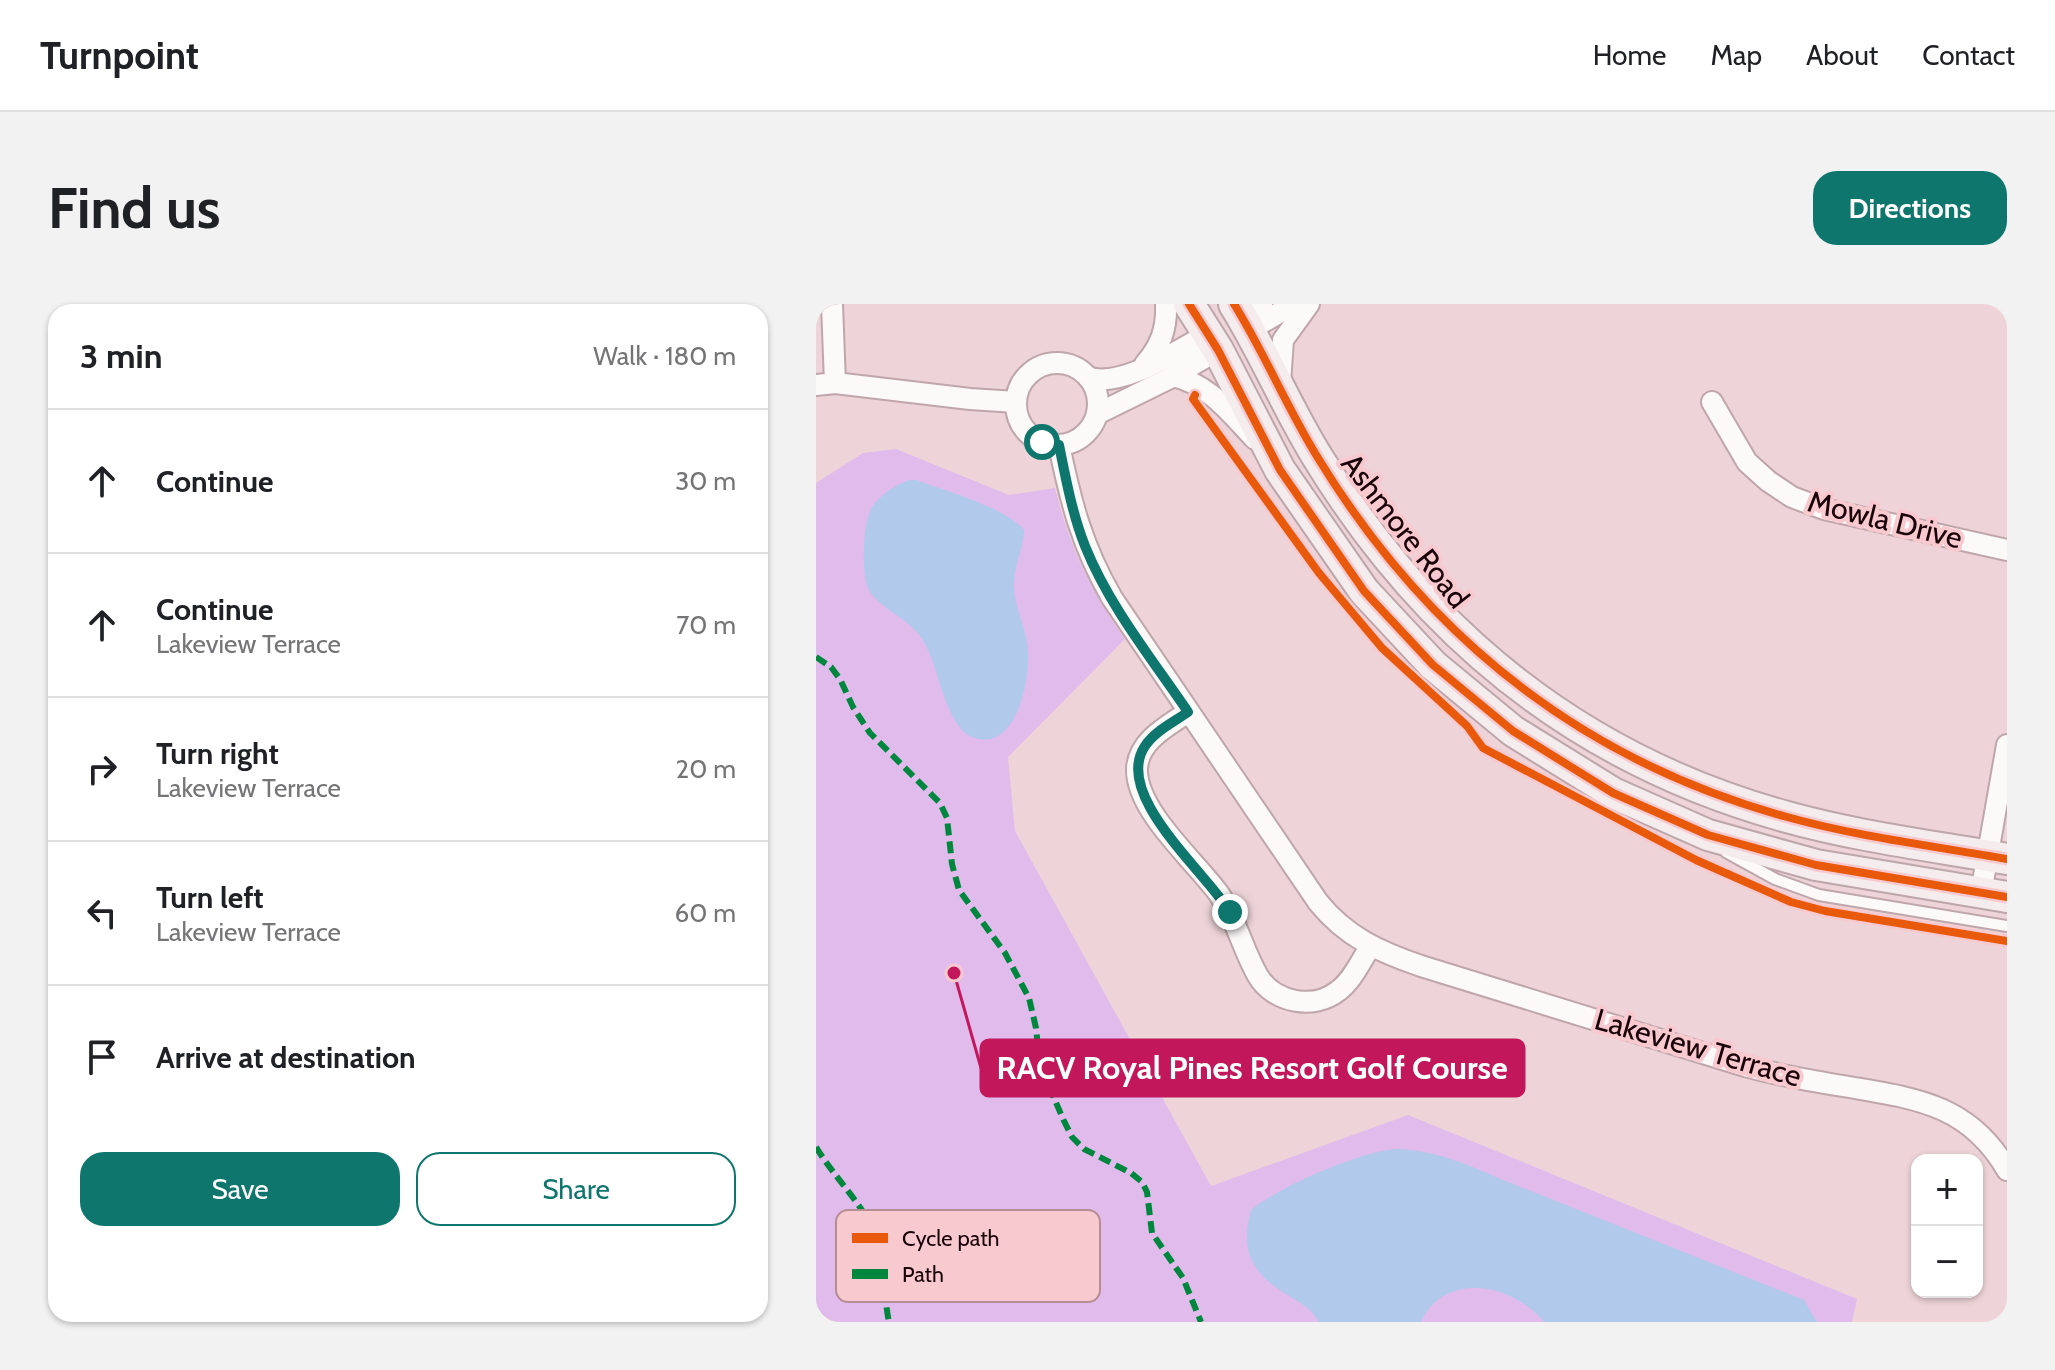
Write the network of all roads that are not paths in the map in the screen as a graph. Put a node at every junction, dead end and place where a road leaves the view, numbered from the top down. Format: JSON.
{"nodes":[{"id":1,"x":832,"y":304,"type":"edge"},
{"id":2,"x":1166,"y":304,"type":"edge"},
{"id":3,"x":1189,"y":304,"type":"edge"},
{"id":4,"x":1294,"y":304,"type":"edge"},
{"id":5,"x":1309,"y":304,"type":"edge"},
{"id":6,"x":1247,"y":314,"type":"edge"},
{"id":7,"x":1213,"y":342,"type":"junction"},
{"id":8,"x":1140,"y":369,"type":"junction"},
{"id":9,"x":1173,"y":376,"type":"junction"},
{"id":10,"x":1089,"y":378,"type":"junction"},
{"id":11,"x":826,"y":384,"type":"edge"},
{"id":12,"x":1280,"y":387,"type":"junction"},
{"id":13,"x":1016,"y":402,"type":"junction"},
{"id":14,"x":1712,"y":402,"type":"dead end"},
{"id":15,"x":1097,"y":414,"type":"junction"},
{"id":16,"x":1059,"y":445,"type":"junction"},
{"id":17,"x":1277,"y":463,"type":"junction"},
{"id":18,"x":2007,"y":550,"type":"edge"},
{"id":19,"x":1188,"y":712,"type":"junction"},
{"id":20,"x":2007,"y":745,"type":"edge"},
{"id":21,"x":1672,"y":820,"type":"junction"},
{"id":22,"x":1998,"y":857,"type":"edge"},
{"id":23,"x":1994,"y":895,"type":"edge"},
{"id":24,"x":2007,"y":926,"type":"edge"},
{"id":25,"x":1370,"y":947,"type":"junction"},
{"id":26,"x":2007,"y":1170,"type":"edge"}],
"edges":[{"from":1,"to":11,"type":"street"},
{"from":2,"to":8,"type":"street"},
{"from":3,"to":7,"type":"main road","name":"Ashmore Road"},
{"from":4,"to":6,"type":"street"},
{"from":5,"to":12,"type":"street"},
{"from":6,"to":7,"type":"main road"},
{"from":6,"to":12,"type":"main road","name":"Ashmore Road"},
{"from":7,"to":8,"type":"street"},
{"from":7,"to":9,"type":"street"},
{"from":7,"to":17,"type":"main road","name":"Ashmore Road"},
{"from":8,"to":10,"type":"street"},
{"from":9,"to":15,"type":"street"},
{"from":9,"to":17,"type":"street"},
{"from":10,"to":13,"type":"street"},
{"from":10,"to":15,"type":"street"},
{"from":11,"to":13,"type":"street"},
{"from":12,"to":22,"type":"main road","name":"Ashmore Road"},
{"from":13,"to":16,"type":"street"},
{"from":14,"to":18,"type":"street","name":"Mowla Drive"},
{"from":15,"to":16,"type":"street"},
{"from":16,"to":19,"type":"street","name":"Lakeview Terrace"},
{"from":17,"to":21,"type":"main road","name":"Ashmore Road"},
{"from":19,"to":25,"type":"street","name":"Lakeview Terrace"},
{"from":19,"to":25,"type":"street"},
{"from":20,"to":22,"type":"street"},
{"from":21,"to":23,"type":"main road","name":"Ashmore Road"},
{"from":21,"to":24,"type":"lane"},
{"from":22,"to":23,"type":"street"},
{"from":25,"to":26,"type":"street","name":"Lakeview Terrace"}]}
